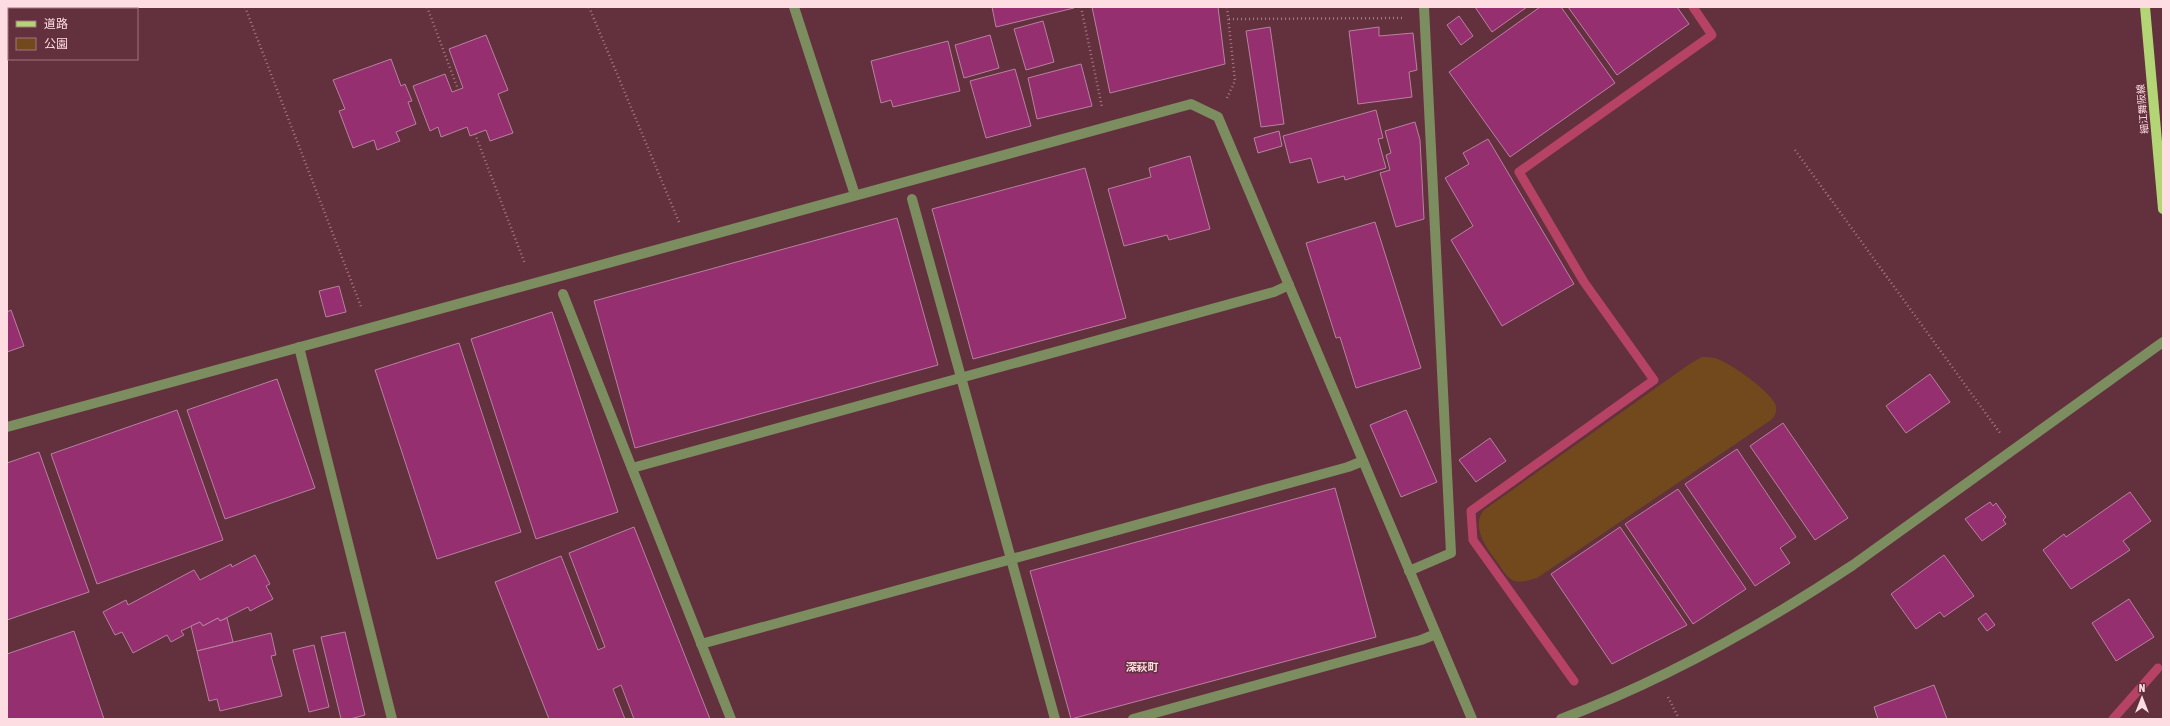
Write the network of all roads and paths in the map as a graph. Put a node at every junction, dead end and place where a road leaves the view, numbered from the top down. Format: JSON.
{"nodes":[{"id":1,"x":245,"y":7,"type":"edge"},
{"id":2,"x":427,"y":7,"type":"edge"},
{"id":3,"x":590,"y":7,"type":"edge"},
{"id":4,"x":794,"y":7,"type":"edge"},
{"id":5,"x":1081,"y":7,"type":"edge"},
{"id":6,"x":1227,"y":7,"type":"edge"},
{"id":7,"x":1424,"y":7,"type":"edge"},
{"id":8,"x":2145,"y":7,"type":"edge"},
{"id":9,"x":1424,"y":18,"type":"junction"},
{"id":10,"x":1228,"y":19,"type":"junction"},
{"id":11,"x":458,"y":89,"type":"dead end"},
{"id":12,"x":1218,"y":117,"type":"junction"},
{"id":13,"x":1108,"y":126,"type":"junction"},
{"id":14,"x":475,"y":134,"type":"dead end"},
{"id":15,"x":1795,"y":150,"type":"dead end"},
{"id":16,"x":855,"y":195,"type":"junction"},
{"id":17,"x":912,"y":200,"type":"dead end"},
{"id":18,"x":2163,"y":209,"type":"edge"},
{"id":19,"x":685,"y":242,"type":"junction"},
{"id":20,"x":531,"y":284,"type":"junction"},
{"id":21,"x":1289,"y":286,"type":"junction"},
{"id":22,"x":563,"y":294,"type":"dead end"},
{"id":23,"x":368,"y":328,"type":"junction"},
{"id":24,"x":2163,"y":342,"type":"edge"},
{"id":25,"x":299,"y":347,"type":"junction"},
{"id":26,"x":960,"y":378,"type":"junction"},
{"id":27,"x":7,"y":427,"type":"edge"},
{"id":28,"x":2012,"y":450,"type":"junction"},
{"id":29,"x":1363,"y":461,"type":"junction"},
{"id":30,"x":632,"y":468,"type":"junction"},
{"id":31,"x":1010,"y":559,"type":"junction"},
{"id":32,"x":1409,"y":571,"type":"junction"},
{"id":33,"x":1436,"y":634,"type":"junction"},
{"id":34,"x":701,"y":644,"type":"junction"},
{"id":35,"x":392,"y":719,"type":"edge"},
{"id":36,"x":731,"y":719,"type":"edge"},
{"id":37,"x":1055,"y":719,"type":"edge"},
{"id":38,"x":1133,"y":719,"type":"edge"},
{"id":39,"x":1472,"y":719,"type":"edge"},
{"id":40,"x":1561,"y":719,"type":"edge"}],
"edges":[{"from":1,"to":23,"type":"path"},
{"from":2,"to":11,"type":"path"},
{"from":3,"to":19,"type":"path"},
{"from":4,"to":16,"type":"street"},
{"from":5,"to":13,"type":"path"},
{"from":6,"to":10,"type":"path"},
{"from":7,"to":9,"type":"street"},
{"from":8,"to":18,"type":"main road","name":"細江舞阪線"},
{"from":9,"to":10,"type":"path"},
{"from":9,"to":32,"type":"street"},
{"from":10,"to":12,"type":"path"},
{"from":12,"to":13,"type":"street"},
{"from":12,"to":21,"type":"street"},
{"from":13,"to":16,"type":"street"},
{"from":14,"to":20,"type":"path"},
{"from":15,"to":28,"type":"path"},
{"from":16,"to":19,"type":"street"},
{"from":17,"to":26,"type":"street"},
{"from":19,"to":20,"type":"street"},
{"from":20,"to":23,"type":"street"},
{"from":21,"to":26,"type":"street"},
{"from":21,"to":29,"type":"street"},
{"from":22,"to":30,"type":"street"},
{"from":23,"to":25,"type":"street"},
{"from":24,"to":28,"type":"street"},
{"from":25,"to":27,"type":"street"},
{"from":25,"to":35,"type":"street"},
{"from":26,"to":30,"type":"street"},
{"from":26,"to":31,"type":"street"},
{"from":28,"to":40,"type":"street"},
{"from":29,"to":31,"type":"street"},
{"from":29,"to":32,"type":"street"},
{"from":30,"to":34,"type":"street"},
{"from":31,"to":34,"type":"street"},
{"from":31,"to":37,"type":"street"},
{"from":32,"to":33,"type":"street"},
{"from":33,"to":38,"type":"street"},
{"from":33,"to":39,"type":"street"},
{"from":34,"to":36,"type":"street"}]}
